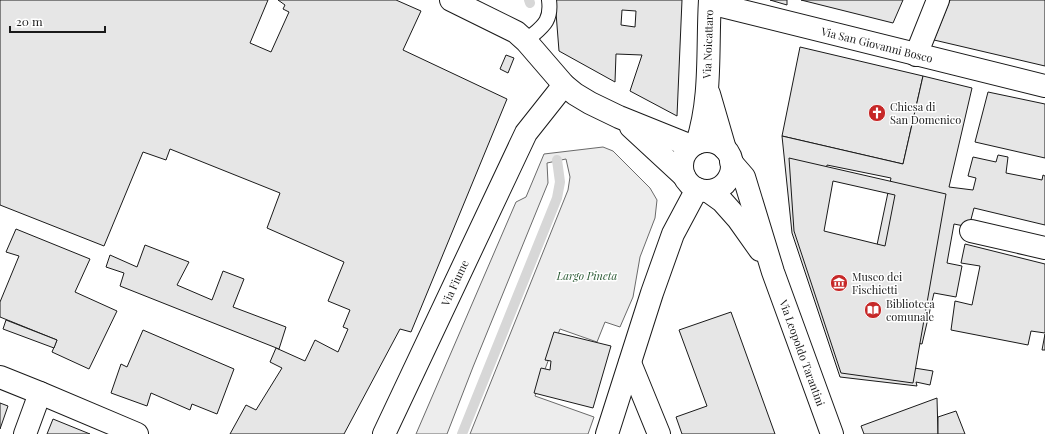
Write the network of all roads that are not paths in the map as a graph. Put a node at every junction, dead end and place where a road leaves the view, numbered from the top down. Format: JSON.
{"nodes":[{"id":1,"x":451,"y":0,"type":"edge"},
{"id":2,"x":549,"y":0,"type":"edge"},
{"id":3,"x":938,"y":0,"type":"edge"},
{"id":4,"x":710,"y":2,"type":"edge"},
{"id":5,"x":475,"y":5,"type":"edge"},
{"id":6,"x":526,"y":41,"type":"junction"},
{"id":7,"x":916,"y":54,"type":"junction"},
{"id":8,"x":564,"y":85,"type":"junction"},
{"id":9,"x":1045,"y":86,"type":"edge"},
{"id":10,"x":707,"y":88,"type":"junction"},
{"id":11,"x":619,"y":117,"type":"junction"},
{"id":12,"x":694,"y":144,"type":"junction"},
{"id":13,"x":728,"y":156,"type":"junction"},
{"id":14,"x":696,"y":185,"type":"junction"},
{"id":15,"x":970,"y":231,"type":"dead end"},
{"id":16,"x":1045,"y":248,"type":"edge"},
{"id":17,"x":773,"y":272,"type":"junction"},
{"id":18,"x":630,"y":363,"type":"junction"},
{"id":19,"x":0,"y":377,"type":"edge"},
{"id":20,"x":40,"y":393,"type":"junction"},
{"id":21,"x":25,"y":434,"type":"edge"},
{"id":22,"x":137,"y":434,"type":"edge"},
{"id":23,"x":384,"y":434,"type":"edge"},
{"id":24,"x":607,"y":434,"type":"edge"},
{"id":25,"x":659,"y":434,"type":"edge"},
{"id":26,"x":832,"y":434,"type":"edge"}],
"edges":[{"from":1,"to":5,"type":"street"},
{"from":2,"to":6,"type":"lane"},
{"from":3,"to":7,"type":"street"},
{"from":4,"to":7,"type":"street","name":"Via San Giovanni Bosco"},
{"from":4,"to":10,"type":"street","name":"Via Noicattaro"},
{"from":5,"to":6,"type":"street"},
{"from":6,"to":8,"type":"street"},
{"from":7,"to":9,"type":"street","name":"Via San Giovanni Bosco"},
{"from":8,"to":11,"type":"street"},
{"from":8,"to":23,"type":"street","name":"Via Fiume"},
{"from":10,"to":12,"type":"street","name":"Via Noicattaro"},
{"from":10,"to":13,"type":"street","name":"Via Noicattaro"},
{"from":11,"to":12,"type":"street"},
{"from":11,"to":14,"type":"street","name":"Via Leopoldo Tarantini"},
{"from":12,"to":13,"type":"street"},
{"from":12,"to":14,"type":"street"},
{"from":13,"to":14,"type":"street"},
{"from":13,"to":17,"type":"street","name":"Via Leopoldo Tarantini"},
{"from":14,"to":17,"type":"street","name":"Via Leopoldo Tarantini"},
{"from":14,"to":18,"type":"street"},
{"from":15,"to":16,"type":"street"},
{"from":17,"to":26,"type":"street","name":"Via Leopoldo Tarantini"},
{"from":18,"to":24,"type":"street"},
{"from":18,"to":25,"type":"street"},
{"from":19,"to":20,"type":"street"},
{"from":20,"to":21,"type":"street"},
{"from":20,"to":22,"type":"street"}]}
